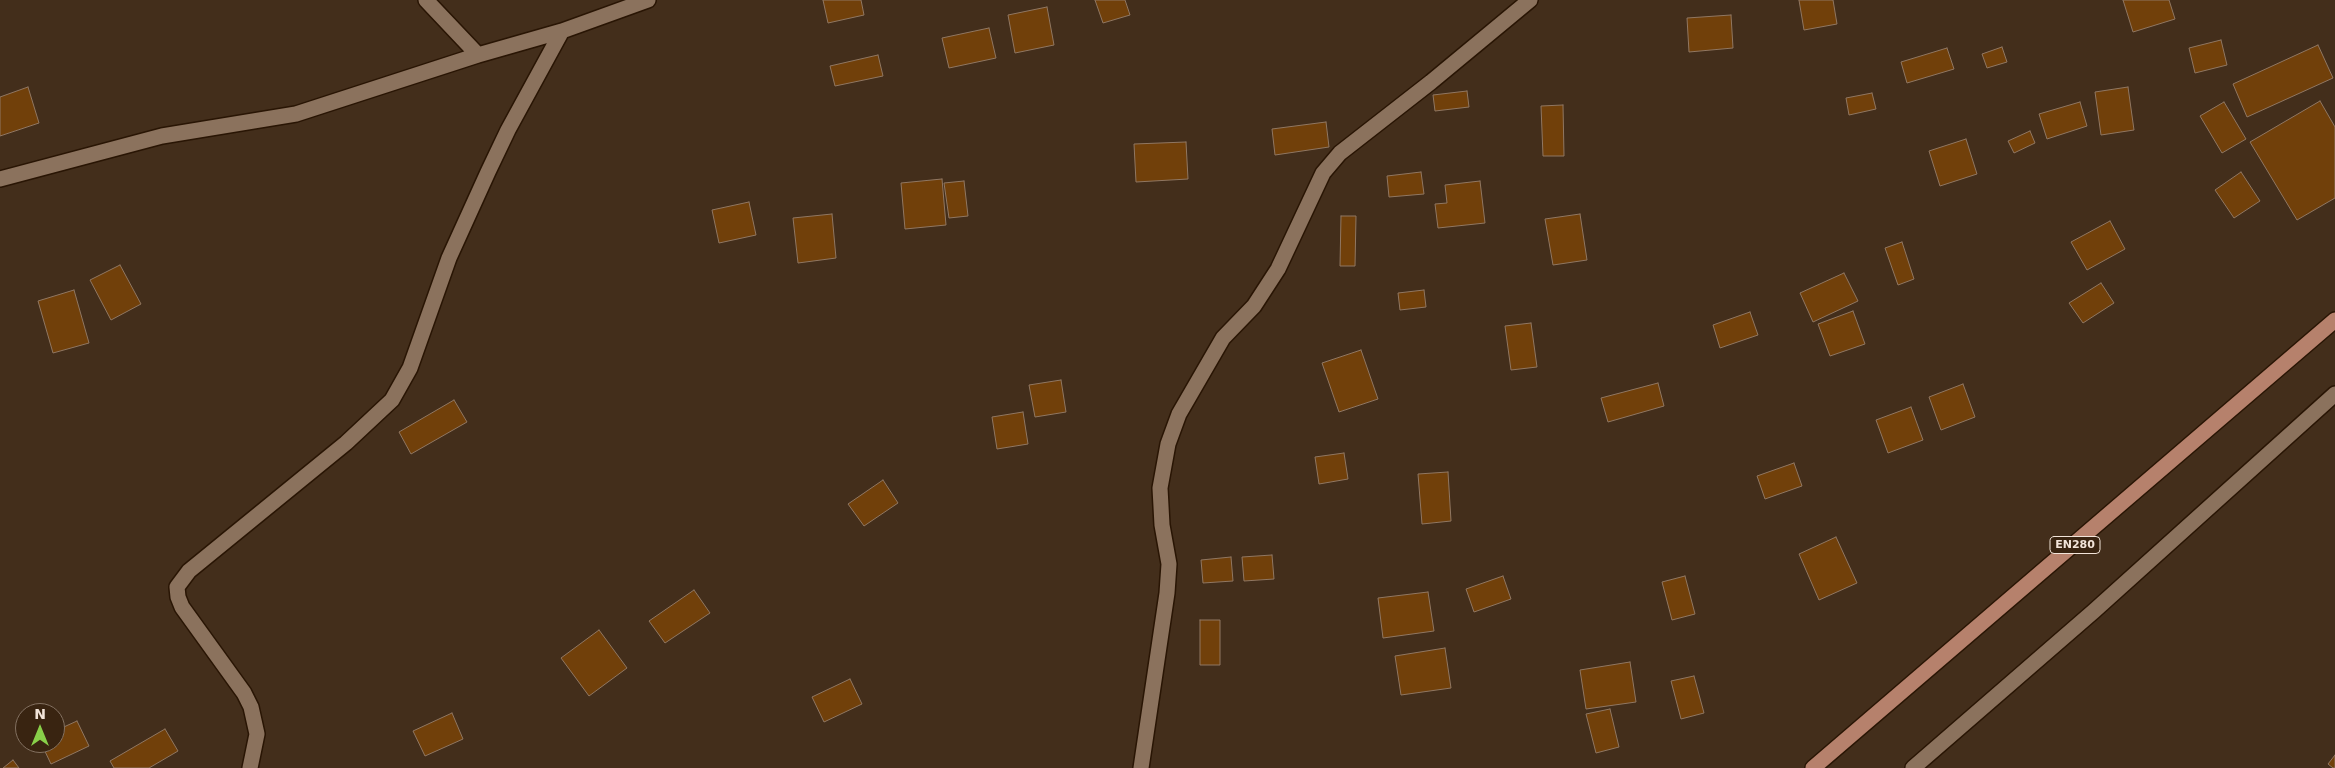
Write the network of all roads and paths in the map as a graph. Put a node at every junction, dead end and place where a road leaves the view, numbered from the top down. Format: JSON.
{"nodes":[{"id":1,"x":426,"y":0,"type":"edge"},
{"id":2,"x":648,"y":0,"type":"edge"},
{"id":3,"x":1530,"y":0,"type":"edge"},
{"id":4,"x":562,"y":31,"type":"junction"},
{"id":5,"x":478,"y":55,"type":"junction"},
{"id":6,"x":0,"y":179,"type":"edge"},
{"id":7,"x":2335,"y":320,"type":"edge"},
{"id":8,"x":2335,"y":394,"type":"edge"},
{"id":9,"x":250,"y":768,"type":"edge"},
{"id":10,"x":1140,"y":768,"type":"edge"},
{"id":11,"x":1813,"y":768,"type":"edge"},
{"id":12,"x":1913,"y":768,"type":"edge"}],
"edges":[{"from":1,"to":5,"type":"street"},
{"from":2,"to":4,"type":"street"},
{"from":3,"to":10,"type":"street"},
{"from":4,"to":5,"type":"street"},
{"from":4,"to":9,"type":"street"},
{"from":5,"to":6,"type":"street"},
{"from":7,"to":11,"type":"main road","number":"EN280"},
{"from":8,"to":12,"type":"street"}]}
